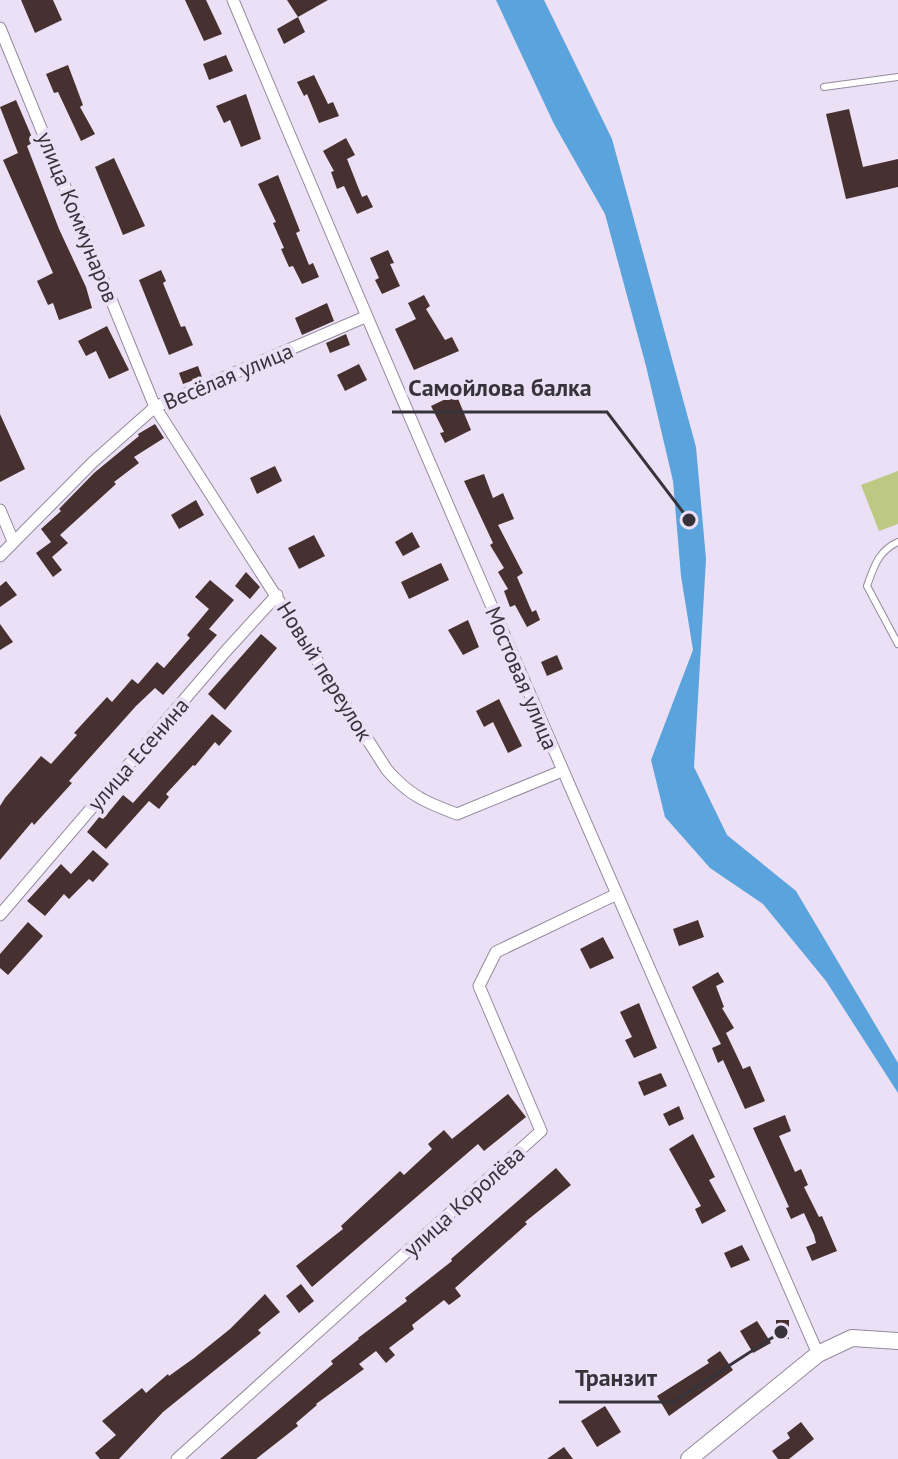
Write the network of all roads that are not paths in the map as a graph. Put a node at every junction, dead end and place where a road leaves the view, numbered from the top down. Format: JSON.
{"nodes":[{"id":1,"x":233,"y":0,"type":"edge"},
{"id":2,"x":0,"y":28,"type":"edge"},
{"id":3,"x":898,"y":77,"type":"edge"},
{"id":4,"x":824,"y":87,"type":"dead end"},
{"id":5,"x":365,"y":317,"type":"junction"},
{"id":6,"x":155,"y":407,"type":"junction"},
{"id":7,"x":0,"y":510,"type":"edge"},
{"id":8,"x":13,"y":541,"type":"junction"},
{"id":9,"x":898,"y":542,"type":"edge"},
{"id":10,"x":0,"y":556,"type":"edge"},
{"id":11,"x":277,"y":595,"type":"junction"},
{"id":12,"x":898,"y":644,"type":"edge"},
{"id":13,"x":562,"y":771,"type":"junction"},
{"id":14,"x":617,"y":894,"type":"junction"},
{"id":15,"x":0,"y":915,"type":"edge"},
{"id":16,"x":898,"y":1341,"type":"edge"},
{"id":17,"x":818,"y":1354,"type":"junction"},
{"id":18,"x":177,"y":1459,"type":"edge"},
{"id":19,"x":689,"y":1459,"type":"edge"}],
"edges":[{"from":1,"to":5,"type":"street","name":"Мостовая улица"},
{"from":2,"to":6,"type":"street","name":"улица Коммунаров"},
{"from":3,"to":4,"type":"lane"},
{"from":5,"to":6,"type":"street","name":"Весёлая улица"},
{"from":5,"to":13,"type":"street","name":"Мостовая улица"},
{"from":6,"to":8,"type":"street","name":"Весёлая улица"},
{"from":6,"to":11,"type":"street","name":"Новый переулок"},
{"from":7,"to":8,"type":"street"},
{"from":8,"to":10,"type":"street","name":"Весёлая улица"},
{"from":9,"to":12,"type":"lane"},
{"from":11,"to":13,"type":"street","name":"Новый переулок"},
{"from":11,"to":15,"type":"street","name":"улица Есенина"},
{"from":13,"to":14,"type":"street","name":"Мостовая улица"},
{"from":14,"to":17,"type":"street","name":"Мостовая улица"},
{"from":14,"to":18,"type":"street","name":"улица Королёва"},
{"from":16,"to":17,"type":"main road"},
{"from":17,"to":19,"type":"main road"}]}
